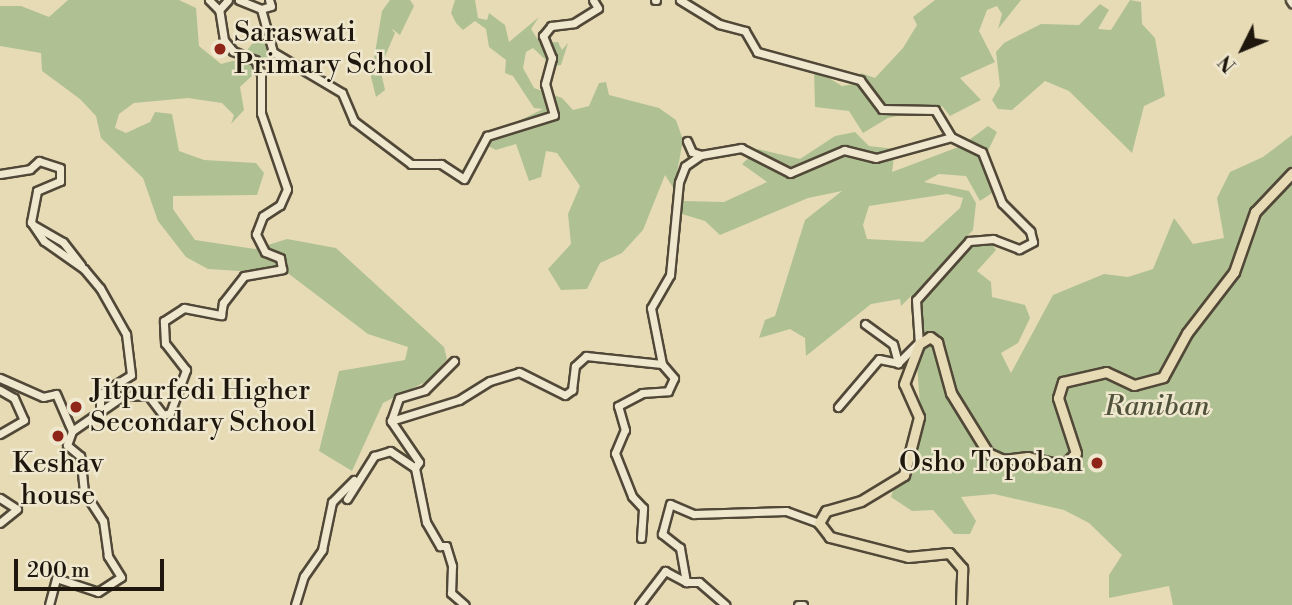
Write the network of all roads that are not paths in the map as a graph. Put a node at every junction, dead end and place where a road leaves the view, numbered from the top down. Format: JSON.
{"nodes":[{"id":1,"x":209,"y":0,"type":"edge"},
{"id":2,"x":228,"y":0,"type":"edge"},
{"id":3,"x":239,"y":0,"type":"edge"},
{"id":4,"x":269,"y":0,"type":"edge"},
{"id":5,"x":593,"y":0,"type":"edge"},
{"id":6,"x":680,"y":0,"type":"edge"},
{"id":7,"x":261,"y":9,"type":"junction"},
{"id":8,"x":219,"y":10,"type":"junction"},
{"id":9,"x":951,"y":137,"type":"junction"},
{"id":10,"x":687,"y":141,"type":"dead end"},
{"id":11,"x":701,"y":155,"type":"junction"},
{"id":12,"x":1292,"y":173,"type":"edge"},
{"id":13,"x":0,"y":174,"type":"edge"},
{"id":14,"x":865,"y":324,"type":"dead end"},
{"id":15,"x":919,"y":343,"type":"junction"},
{"id":16,"x":454,"y":361,"type":"dead end"},
{"id":17,"x":898,"y":363,"type":"junction"},
{"id":18,"x":662,"y":364,"type":"junction"},
{"id":19,"x":0,"y":378,"type":"edge"},
{"id":20,"x":0,"y":390,"type":"edge"},
{"id":21,"x":838,"y":407,"type":"dead end"},
{"id":22,"x":100,"y":411,"type":"junction"},
{"id":23,"x":391,"y":421,"type":"junction"},
{"id":24,"x":72,"y":431,"type":"junction"},
{"id":25,"x":0,"y":434,"type":"edge"},
{"id":26,"x":415,"y":468,"type":"junction"},
{"id":27,"x":357,"y":478,"type":"junction"},
{"id":28,"x":0,"y":498,"type":"edge"},
{"id":29,"x":347,"y":499,"type":"dead end"},
{"id":30,"x":0,"y":523,"type":"edge"},
{"id":31,"x":819,"y":523,"type":"junction"},
{"id":32,"x":641,"y":538,"type":"dead end"},
{"id":33,"x":686,"y":582,"type":"junction"},
{"id":34,"x":49,"y":605,"type":"edge"},
{"id":35,"x":295,"y":605,"type":"edge"},
{"id":36,"x":465,"y":605,"type":"edge"},
{"id":37,"x":639,"y":605,"type":"edge"},
{"id":38,"x":725,"y":605,"type":"edge"},
{"id":39,"x":961,"y":605,"type":"edge"}],
"edges":[{"from":1,"to":8,"type":"street"},
{"from":2,"to":8,"type":"street"},
{"from":3,"to":7,"type":"street"},
{"from":4,"to":7,"type":"street"},
{"from":5,"to":7,"type":"street"},
{"from":6,"to":9,"type":"street"},
{"from":8,"to":22,"type":"street"},
{"from":9,"to":11,"type":"street"},
{"from":9,"to":15,"type":"street"},
{"from":10,"to":11,"type":"street"},
{"from":11,"to":18,"type":"street"},
{"from":12,"to":15,"type":"main road"},
{"from":13,"to":22,"type":"street"},
{"from":14,"to":17,"type":"street"},
{"from":15,"to":17,"type":"street"},
{"from":15,"to":31,"type":"main road"},
{"from":16,"to":23,"type":"street"},
{"from":17,"to":21,"type":"street"},
{"from":18,"to":23,"type":"street"},
{"from":18,"to":32,"type":"street"},
{"from":19,"to":24,"type":"street"},
{"from":20,"to":25,"type":"street"},
{"from":22,"to":24,"type":"street"},
{"from":23,"to":26,"type":"street"},
{"from":24,"to":34,"type":"street"},
{"from":26,"to":27,"type":"street"},
{"from":26,"to":36,"type":"street"},
{"from":27,"to":29,"type":"street"},
{"from":27,"to":35,"type":"street"},
{"from":28,"to":30,"type":"street"},
{"from":31,"to":33,"type":"street"},
{"from":31,"to":39,"type":"main road"},
{"from":33,"to":37,"type":"street"},
{"from":33,"to":38,"type":"street"}]}
